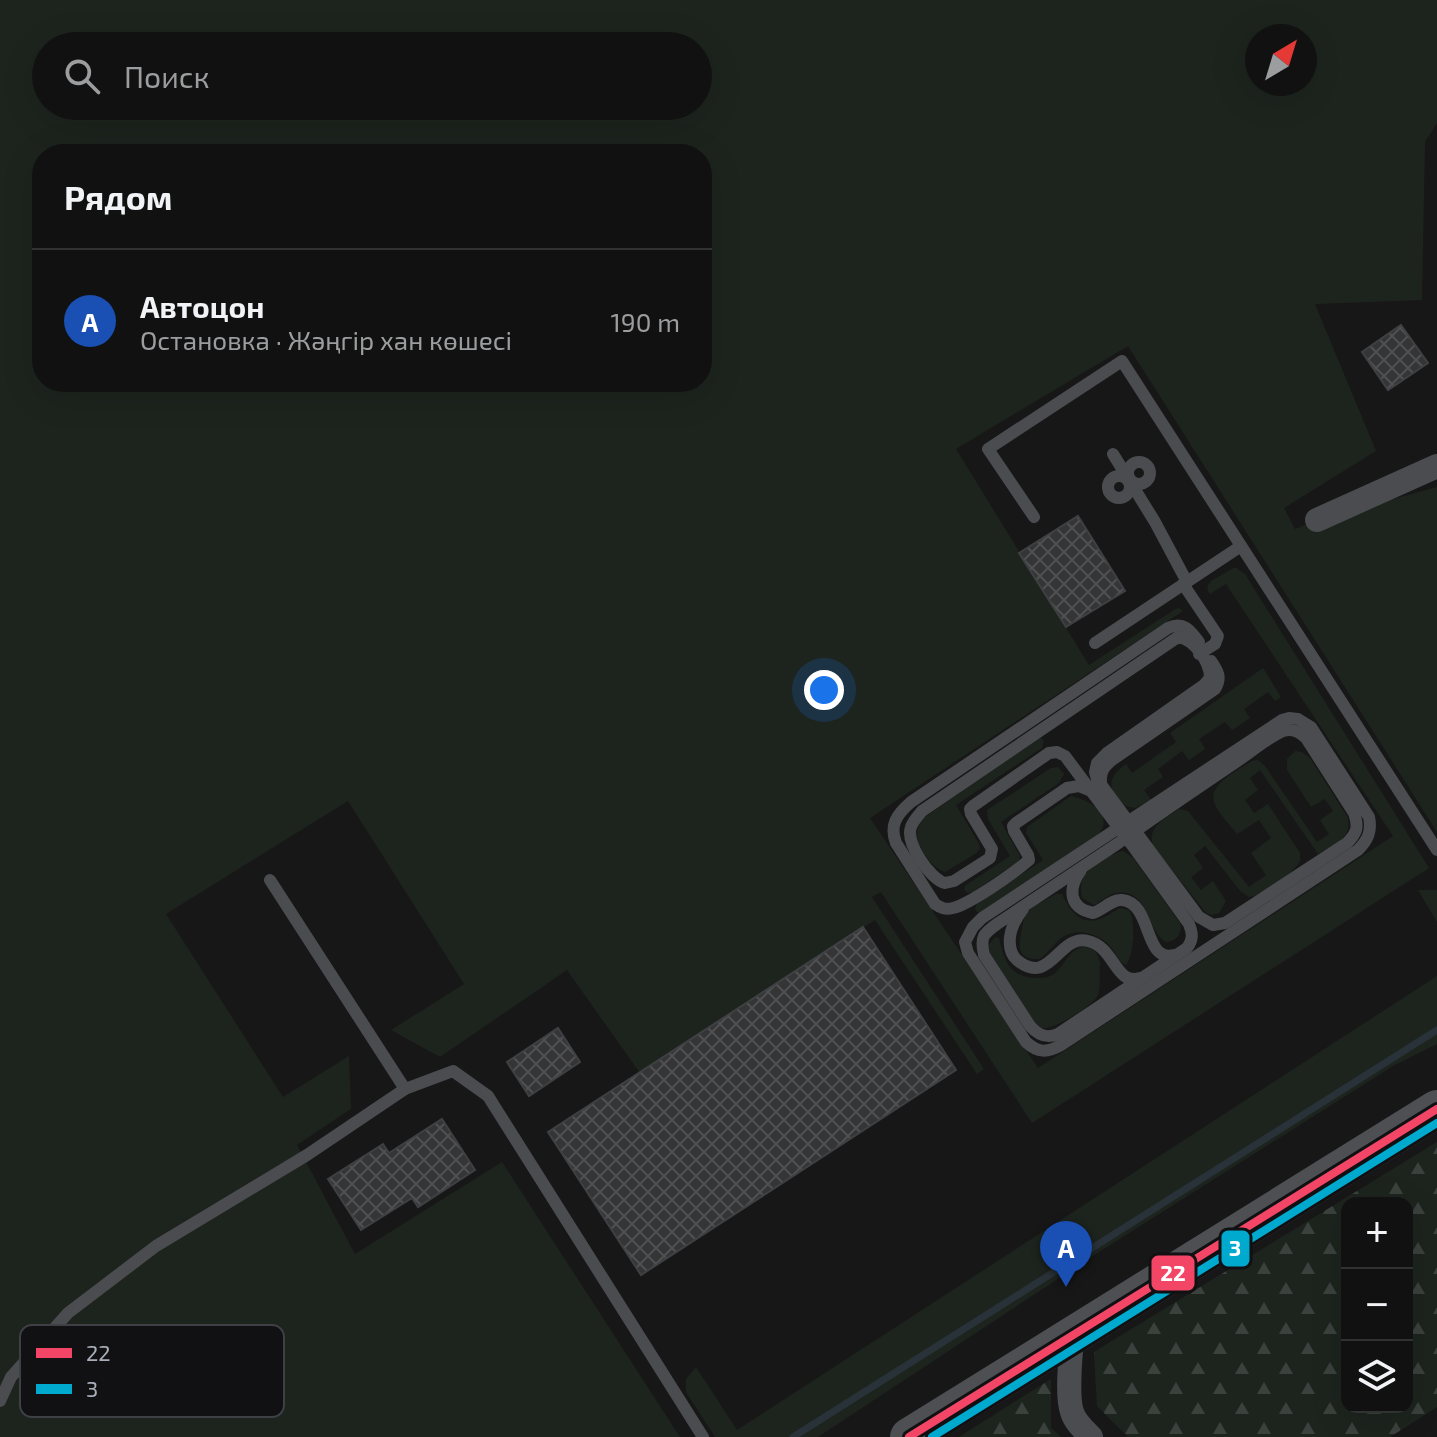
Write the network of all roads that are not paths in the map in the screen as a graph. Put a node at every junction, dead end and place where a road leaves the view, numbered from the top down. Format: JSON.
{"nodes":[{"id":1,"x":1113,"y":454,"type":"dead end"},
{"id":2,"x":1437,"y":466,"type":"edge"},
{"id":3,"x":1034,"y":517,"type":"dead end"},
{"id":4,"x":1317,"y":520,"type":"dead end"},
{"id":5,"x":1241,"y":546,"type":"junction"},
{"id":6,"x":1185,"y":583,"type":"junction"},
{"id":7,"x":1095,"y":643,"type":"dead end"},
{"id":8,"x":1202,"y":652,"type":"junction"},
{"id":9,"x":1097,"y":790,"type":"junction"},
{"id":10,"x":1127,"y":829,"type":"junction"},
{"id":11,"x":1437,"y":850,"type":"edge"},
{"id":12,"x":1087,"y":864,"type":"junction"},
{"id":13,"x":270,"y":880,"type":"dead end"},
{"id":14,"x":1028,"y":903,"type":"junction"},
{"id":15,"x":1177,"y":954,"type":"junction"},
{"id":16,"x":1143,"y":977,"type":"junction"},
{"id":17,"x":405,"y":1089,"type":"junction"},
{"id":18,"x":1437,"y":1109,"type":"edge"},
{"id":19,"x":57,"y":1325,"type":"edge"},
{"id":20,"x":1072,"y":1336,"type":"junction"},
{"id":21,"x":20,"y":1367,"type":"edge"},
{"id":22,"x":0,"y":1401,"type":"edge"},
{"id":23,"x":703,"y":1437,"type":"edge"},
{"id":24,"x":909,"y":1437,"type":"edge"},
{"id":25,"x":1091,"y":1437,"type":"edge"}],
"edges":[{"from":1,"to":6,"type":"lane"},
{"from":2,"to":4,"type":"street"},
{"from":3,"to":5,"type":"lane"},
{"from":5,"to":6,"type":"lane"},
{"from":5,"to":11,"type":"lane"},
{"from":6,"to":7,"type":"lane"},
{"from":6,"to":8,"type":"lane"},
{"from":8,"to":9,"type":"lane"},
{"from":8,"to":9,"type":"lane"},
{"from":8,"to":9,"type":"lane"},
{"from":9,"to":10,"type":"lane"},
{"from":10,"to":10,"type":"lane"},
{"from":10,"to":10,"type":"lane"},
{"from":10,"to":12,"type":"lane"},
{"from":10,"to":15,"type":"lane"},
{"from":12,"to":14,"type":"lane"},
{"from":12,"to":15,"type":"lane"},
{"from":13,"to":17,"type":"lane"},
{"from":14,"to":16,"type":"lane"},
{"from":14,"to":16,"type":"lane"},
{"from":15,"to":16,"type":"lane"},
{"from":17,"to":19,"type":"lane"},
{"from":17,"to":23,"type":"lane"},
{"from":18,"to":20,"type":"main road"},
{"from":20,"to":24,"type":"main road"},
{"from":20,"to":25,"type":"street"},
{"from":21,"to":22,"type":"lane"}]}
